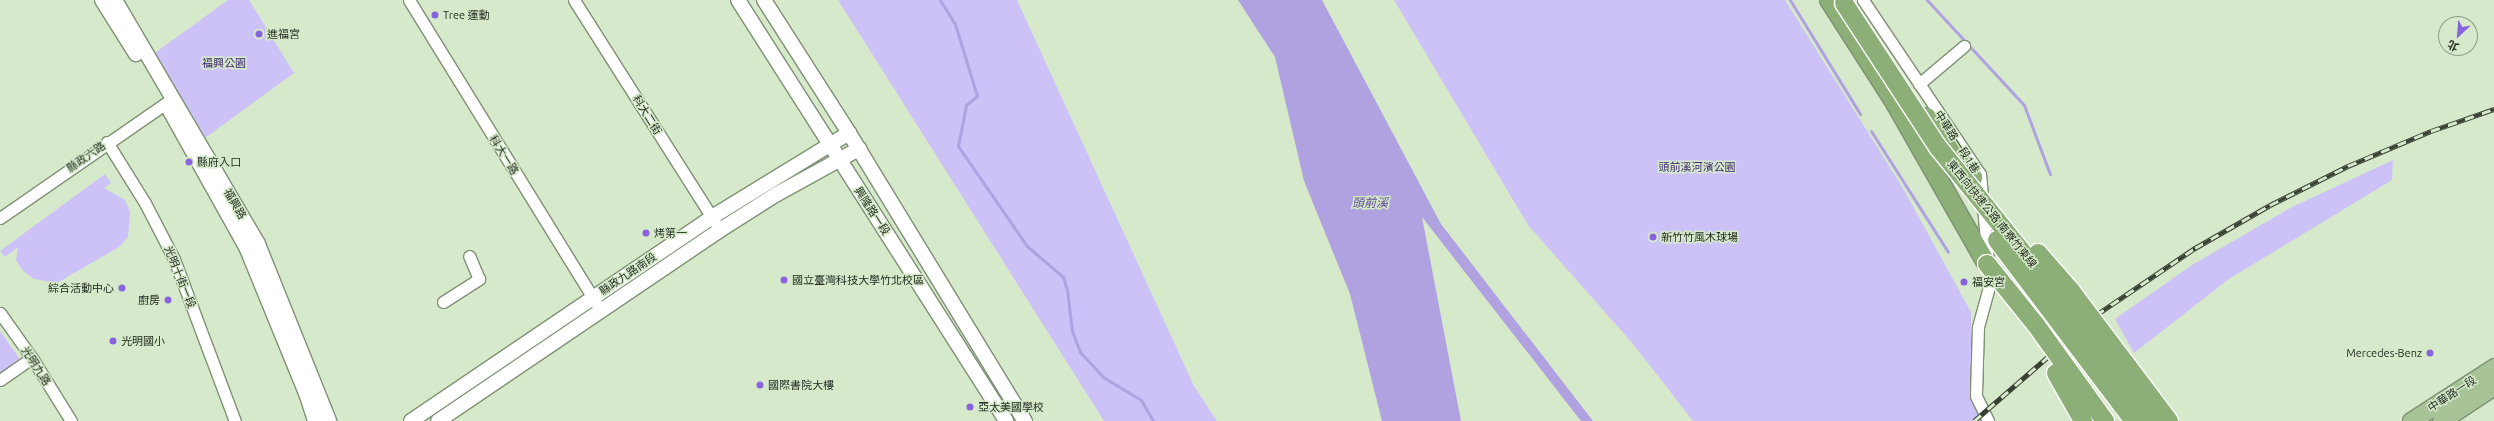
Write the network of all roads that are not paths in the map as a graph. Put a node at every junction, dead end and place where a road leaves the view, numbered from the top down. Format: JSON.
{"nodes":[{"id":1,"x":102,"y":0,"type":"edge"},
{"id":2,"x":115,"y":0,"type":"edge"},
{"id":3,"x":409,"y":0,"type":"edge"},
{"id":4,"x":574,"y":0,"type":"edge"},
{"id":5,"x":738,"y":0,"type":"edge"},
{"id":6,"x":764,"y":0,"type":"edge"},
{"id":7,"x":1863,"y":0,"type":"edge"},
{"id":8,"x":1839,"y":1,"type":"edge"},
{"id":9,"x":1964,"y":46,"type":"dead end"},
{"id":10,"x":1919,"y":84,"type":"junction"},
{"id":11,"x":169,"y":101,"type":"junction"},
{"id":12,"x":1895,"y":103,"type":"junction"},
{"id":13,"x":849,"y":133,"type":"junction"},
{"id":14,"x":107,"y":142,"type":"junction"},
{"id":15,"x":830,"y":145,"type":"junction"},
{"id":16,"x":859,"y":149,"type":"junction"},
{"id":17,"x":839,"y":161,"type":"junction"},
{"id":18,"x":712,"y":217,"type":"junction"},
{"id":19,"x":0,"y":218,"type":"edge"},
{"id":20,"x":720,"y":230,"type":"junction"},
{"id":21,"x":469,"y":256,"type":"dead end"},
{"id":22,"x":1987,"y":264,"type":"junction"},
{"id":23,"x":593,"y":297,"type":"junction"},
{"id":24,"x":443,"y":302,"type":"dead end"},
{"id":25,"x":600,"y":309,"type":"junction"},
{"id":26,"x":0,"y":313,"type":"edge"},
{"id":27,"x":32,"y":358,"type":"junction"},
{"id":28,"x":2494,"y":367,"type":"edge"},
{"id":29,"x":0,"y":380,"type":"edge"},
{"id":30,"x":2494,"y":386,"type":"edge"},
{"id":31,"x":71,"y":421,"type":"edge"},
{"id":32,"x":235,"y":421,"type":"edge"},
{"id":33,"x":315,"y":421,"type":"edge"},
{"id":34,"x":329,"y":421,"type":"edge"},
{"id":35,"x":411,"y":421,"type":"edge"},
{"id":36,"x":438,"y":421,"type":"edge"},
{"id":37,"x":1006,"y":421,"type":"edge"},
{"id":38,"x":1025,"y":421,"type":"edge"},
{"id":39,"x":1988,"y":421,"type":"edge"},
{"id":40,"x":2083,"y":421,"type":"edge"},
{"id":41,"x":2105,"y":421,"type":"edge"},
{"id":42,"x":2134,"y":421,"type":"edge"},
{"id":43,"x":2151,"y":421,"type":"edge"},
{"id":44,"x":2170,"y":421,"type":"edge"},
{"id":45,"x":2411,"y":421,"type":"edge"},
{"id":46,"x":2441,"y":421,"type":"edge"}],
"edges":[{"from":1,"to":11,"type":"street","name":"福興路"},
{"from":2,"to":11,"type":"street","name":"福興路"},
{"from":3,"to":23,"type":"street","name":"科大一路"},
{"from":4,"to":18,"type":"street","name":"科大二街"},
{"from":5,"to":15,"type":"street","name":"興隆路一段"},
{"from":6,"to":13,"type":"street","name":"興隆路一段"},
{"from":7,"to":10,"type":"street","name":"中華路一段1巷"},
{"from":8,"to":12,"type":"highway","name":"東西向快速公路 南寮竹東線"},
{"from":8,"to":43,"type":"highway","name":"東西向快速公路 南寮竹東線","bridge":true},
{"from":8,"to":44,"type":"highway","bridge":true},
{"from":9,"to":10,"type":"street"},
{"from":10,"to":39,"type":"street","name":"中華路一段1巷"},
{"from":11,"to":14,"type":"street","name":"縣政六路"},
{"from":11,"to":33,"type":"street","name":"福興路"},
{"from":11,"to":34,"type":"street","name":"福興路"},
{"from":12,"to":22,"type":"highway"},
{"from":12,"to":42,"type":"highway","name":"東西向快速公路 南寮竹東線","bridge":true},
{"from":13,"to":15,"type":"street","name":"縣政九路南段"},
{"from":13,"to":16,"type":"street","name":"興隆路一段"},
{"from":14,"to":19,"type":"street","name":"縣政六路"},
{"from":14,"to":32,"type":"street","name":"光明十街一段"},
{"from":15,"to":17,"type":"street","name":"興隆路一段"},
{"from":15,"to":18,"type":"street","name":"縣政九路南段"},
{"from":16,"to":17,"type":"street","name":"縣政九路南段"},
{"from":16,"to":38,"type":"street","name":"興隆路一段"},
{"from":17,"to":20,"type":"street","name":"縣政九路南段"},
{"from":17,"to":37,"type":"street","name":"興隆路一段"},
{"from":18,"to":20,"type":"street","name":"科大二街"},
{"from":18,"to":23,"type":"street","name":"縣政九路南段"},
{"from":20,"to":25,"type":"street","name":"縣政九路南段"},
{"from":21,"to":24,"type":"street"},
{"from":22,"to":40,"type":"highway","bridge":true},
{"from":22,"to":41,"type":"highway","bridge":true},
{"from":23,"to":25,"type":"street","name":"科大一路"},
{"from":23,"to":35,"type":"street","name":"縣政九路南段"},
{"from":25,"to":36,"type":"street","name":"縣政九路南段"},
{"from":26,"to":27,"type":"street","name":"光明九路"},
{"from":27,"to":29,"type":"street"},
{"from":27,"to":31,"type":"street","name":"光明九路"},
{"from":28,"to":45,"type":"main road","name":"中華路一段"},
{"from":30,"to":46,"type":"main road","name":"中華路一段"}]}
